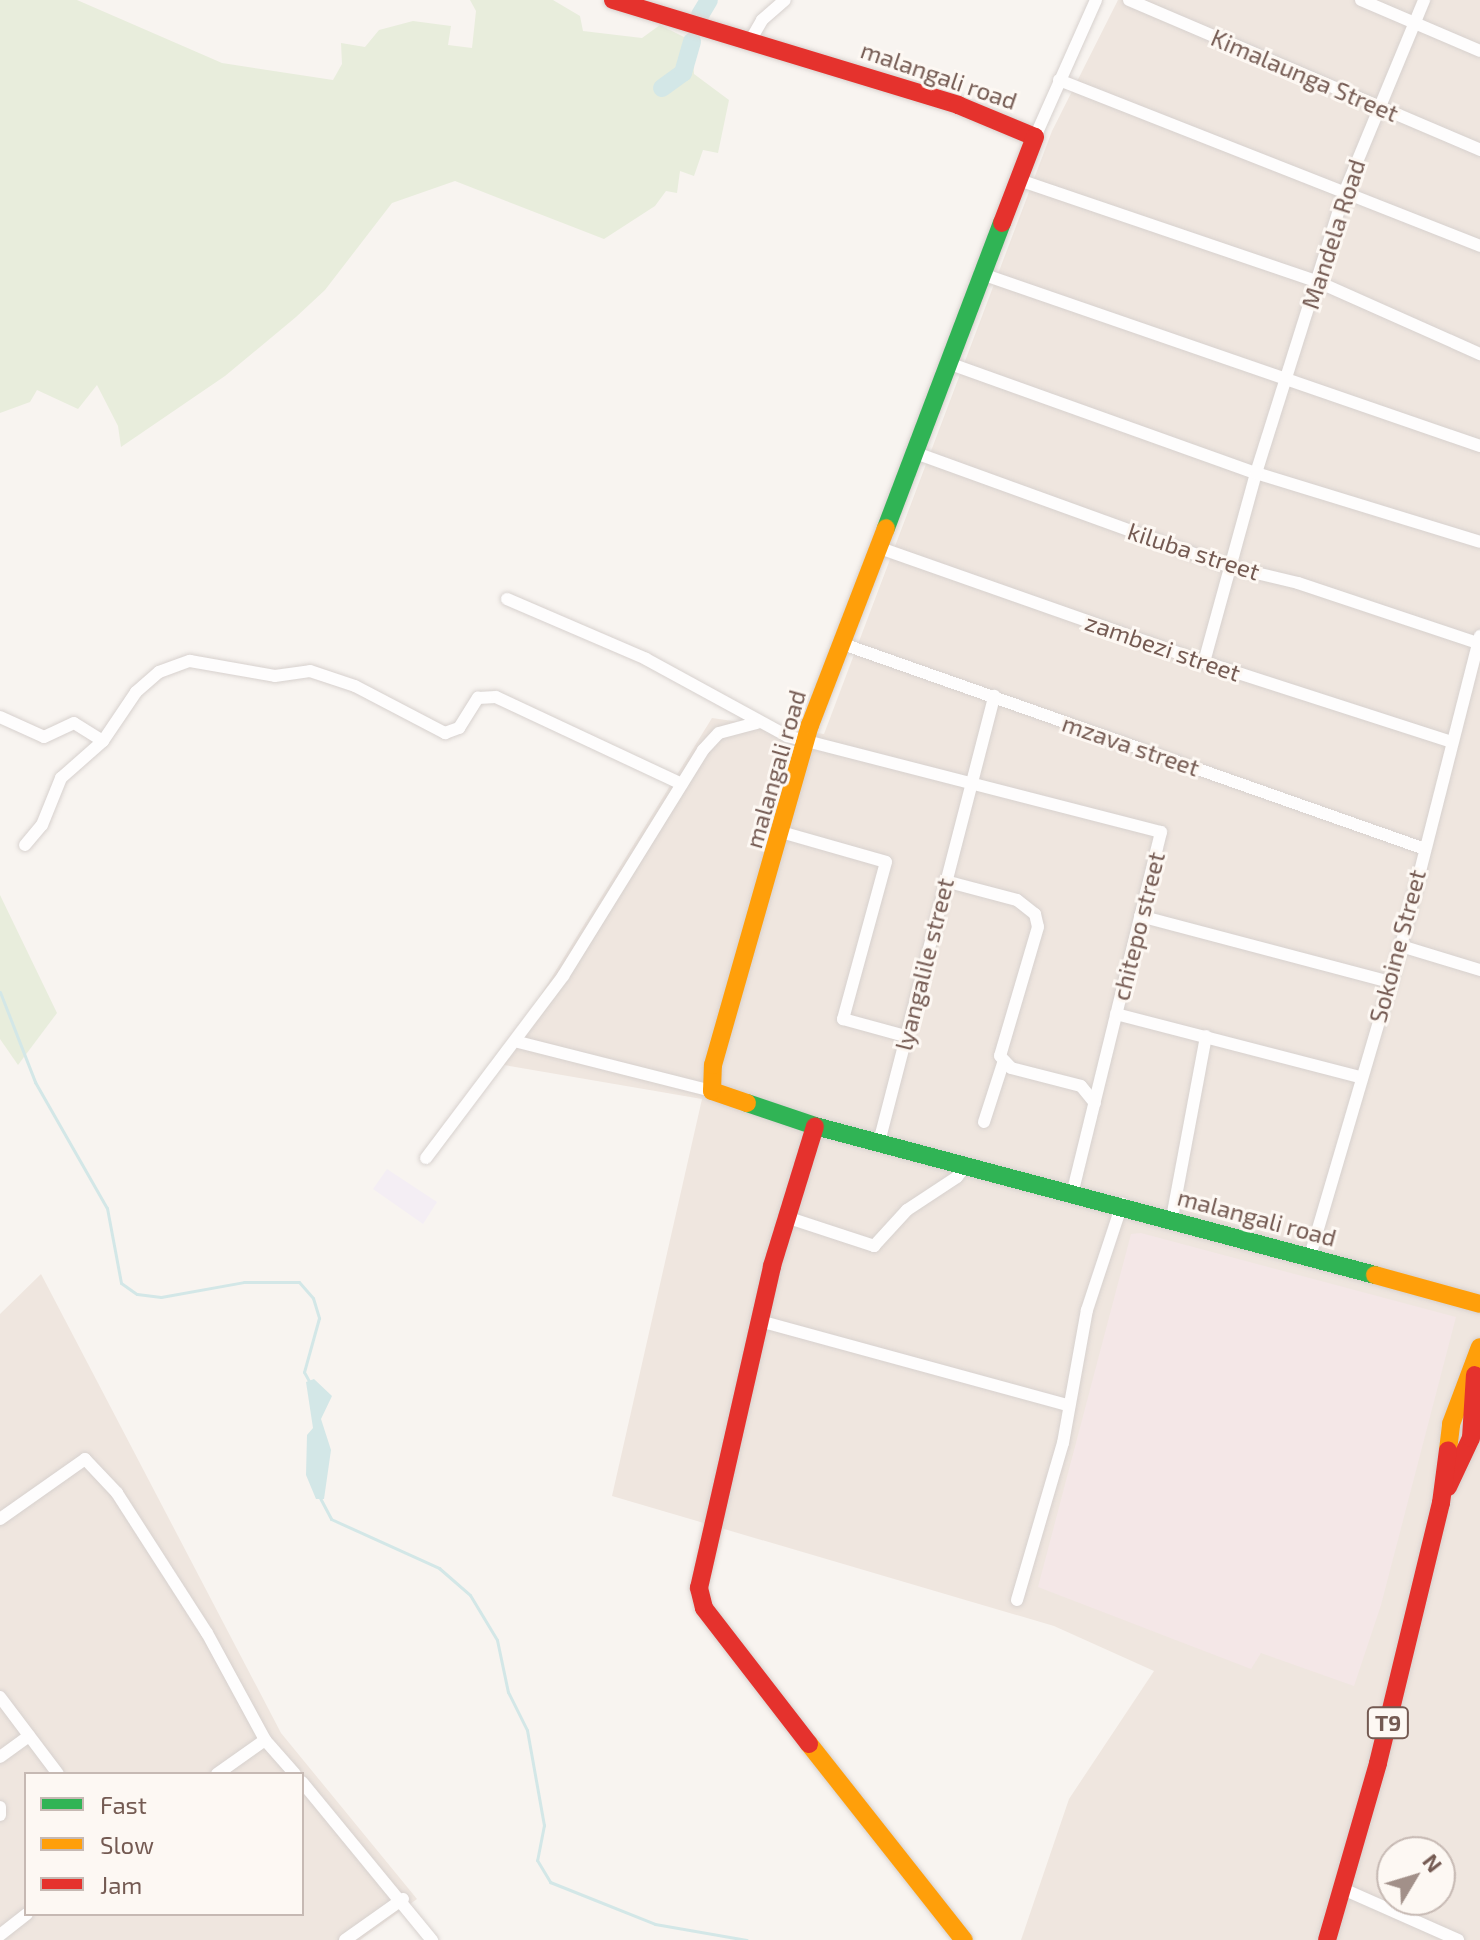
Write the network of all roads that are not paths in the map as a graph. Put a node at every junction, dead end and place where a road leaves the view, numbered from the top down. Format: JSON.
{"nodes":[{"id":1,"x":613,"y":0,"type":"edge"},
{"id":2,"x":785,"y":0,"type":"edge"},
{"id":3,"x":1096,"y":0,"type":"edge"},
{"id":4,"x":1129,"y":0,"type":"edge"},
{"id":5,"x":1361,"y":0,"type":"edge"},
{"id":6,"x":1424,"y":0,"type":"edge"},
{"id":7,"x":1412,"y":21,"type":"junction"},
{"id":8,"x":750,"y":41,"type":"junction"},
{"id":9,"x":1480,"y":51,"type":"edge"},
{"id":10,"x":1059,"y":80,"type":"junction"},
{"id":11,"x":1378,"y":104,"type":"junction"},
{"id":12,"x":1035,"y":137,"type":"junction"},
{"id":13,"x":1480,"y":150,"type":"edge"},
{"id":14,"x":1022,"y":181,"type":"junction"},
{"id":15,"x":1345,"y":191,"type":"junction"},
{"id":16,"x":1480,"y":246,"type":"edge"},
{"id":17,"x":982,"y":274,"type":"junction"},
{"id":18,"x":1316,"y":281,"type":"junction"},
{"id":19,"x":1480,"y":354,"type":"edge"},
{"id":20,"x":948,"y":363,"type":"junction"},
{"id":21,"x":1287,"y":379,"type":"junction"},
{"id":22,"x":1480,"y":446,"type":"edge"},
{"id":23,"x":913,"y":452,"type":"junction"},
{"id":24,"x":1256,"y":473,"type":"junction"},
{"id":25,"x":1480,"y":542,"type":"edge"},
{"id":26,"x":877,"y":547,"type":"junction"},
{"id":27,"x":1231,"y":567,"type":"junction"},
{"id":28,"x":507,"y":599,"type":"dead end"},
{"id":29,"x":1479,"y":641,"type":"edge"},
{"id":30,"x":840,"y":643,"type":"junction"},
{"id":31,"x":1204,"y":662,"type":"junction"},
{"id":32,"x":994,"y":696,"type":"junction"},
{"id":33,"x":0,"y":717,"type":"edge"},
{"id":34,"x":757,"y":723,"type":"junction"},
{"id":35,"x":103,"y":741,"type":"junction"},
{"id":36,"x":805,"y":742,"type":"junction"},
{"id":37,"x":1451,"y":742,"type":"junction"},
{"id":38,"x":682,"y":784,"type":"junction"},
{"id":39,"x":968,"y":786,"type":"junction"},
{"id":40,"x":781,"y":832,"type":"junction"},
{"id":41,"x":25,"y":845,"type":"dead end"},
{"id":42,"x":1422,"y":848,"type":"junction"},
{"id":43,"x":945,"y":881,"type":"junction"},
{"id":44,"x":1140,"y":916,"type":"junction"},
{"id":45,"x":1401,"y":946,"type":"junction"},
{"id":46,"x":1480,"y":970,"type":"edge"},
{"id":47,"x":1390,"y":982,"type":"junction"},
{"id":48,"x":1116,"y":1014,"type":"junction"},
{"id":49,"x":905,"y":1036,"type":"junction"},
{"id":50,"x":1206,"y":1036,"type":"junction"},
{"id":51,"x":518,"y":1042,"type":"junction"},
{"id":52,"x":1003,"y":1063,"type":"junction"},
{"id":53,"x":1359,"y":1077,"type":"junction"},
{"id":54,"x":712,"y":1091,"type":"junction"},
{"id":55,"x":1095,"y":1103,"type":"junction"},
{"id":56,"x":984,"y":1122,"type":"dead end"},
{"id":57,"x":815,"y":1126,"type":"junction"},
{"id":58,"x":879,"y":1142,"type":"junction"},
{"id":59,"x":426,"y":1158,"type":"dead end"},
{"id":60,"x":966,"y":1165,"type":"junction"},
{"id":61,"x":1073,"y":1191,"type":"junction"},
{"id":62,"x":1122,"y":1204,"type":"junction"},
{"id":63,"x":786,"y":1217,"type":"junction"},
{"id":64,"x":1172,"y":1218,"type":"junction"},
{"id":65,"x":1310,"y":1256,"type":"junction"},
{"id":66,"x":1480,"y":1304,"type":"edge"},
{"id":67,"x":760,"y":1321,"type":"junction"},
{"id":68,"x":1478,"y":1354,"type":"edge"},
{"id":69,"x":1478,"y":1399,"type":"edge"},
{"id":70,"x":1068,"y":1405,"type":"junction"},
{"id":71,"x":1454,"y":1418,"type":"junction"},
{"id":72,"x":1474,"y":1422,"type":"junction"},
{"id":73,"x":1448,"y":1437,"type":"junction"},
{"id":74,"x":1469,"y":1442,"type":"junction"},
{"id":75,"x":1441,"y":1503,"type":"junction"},
{"id":76,"x":0,"y":1519,"type":"edge"},
{"id":77,"x":1017,"y":1600,"type":"dead end"},
{"id":78,"x":0,"y":1697,"type":"edge"},
{"id":79,"x":29,"y":1736,"type":"junction"},
{"id":80,"x":265,"y":1740,"type":"junction"},
{"id":81,"x":0,"y":1757,"type":"edge"},
{"id":82,"x":56,"y":1772,"type":"edge"},
{"id":83,"x":220,"y":1772,"type":"edge"},
{"id":84,"x":293,"y":1772,"type":"edge"},
{"id":85,"x":304,"y":1784,"type":"edge"},
{"id":86,"x":0,"y":1807,"type":"edge"},
{"id":87,"x":0,"y":1815,"type":"edge"},
{"id":88,"x":1343,"y":1889,"type":"junction"},
{"id":89,"x":403,"y":1899,"type":"junction"},
{"id":90,"x":24,"y":1916,"type":"edge"},
{"id":91,"x":2,"y":1933,"type":"edge"},
{"id":92,"x":345,"y":1940,"type":"edge"},
{"id":93,"x":432,"y":1940,"type":"edge"},
{"id":94,"x":964,"y":1940,"type":"edge"},
{"id":95,"x":1327,"y":1940,"type":"edge"},
{"id":96,"x":1458,"y":1940,"type":"edge"}],
"edges":[{"from":1,"to":8,"type":"main road","name":"malangali road"},
{"from":2,"to":8,"type":"street"},
{"from":3,"to":10,"type":"street"},
{"from":4,"to":11,"type":"street","name":"Kimalaunga Street"},
{"from":5,"to":7,"type":"street"},
{"from":6,"to":7,"type":"street","name":"Mandela Road"},
{"from":7,"to":9,"type":"street"},
{"from":7,"to":11,"type":"street","name":"Mandela Road"},
{"from":8,"to":12,"type":"main road","name":"malangali road"},
{"from":10,"to":12,"type":"street"},
{"from":10,"to":15,"type":"street"},
{"from":11,"to":13,"type":"street","name":"Kimalaunga Street"},
{"from":11,"to":15,"type":"street","name":"Mandela Road"},
{"from":12,"to":14,"type":"main road","name":"malangali road"},
{"from":14,"to":17,"type":"main road","name":"malangali road"},
{"from":14,"to":18,"type":"street"},
{"from":15,"to":16,"type":"street"},
{"from":15,"to":18,"type":"street","name":"Mandela Road"},
{"from":17,"to":20,"type":"main road","name":"malangali road"},
{"from":17,"to":21,"type":"street"},
{"from":18,"to":19,"type":"street"},
{"from":18,"to":21,"type":"street","name":"Mandela Road"},
{"from":20,"to":23,"type":"main road","name":"malangali road"},
{"from":20,"to":24,"type":"street"},
{"from":21,"to":22,"type":"street"},
{"from":21,"to":24,"type":"street","name":"Mandela Road"},
{"from":23,"to":26,"type":"main road","name":"malangali road"},
{"from":23,"to":27,"type":"street","name":"kiluba street"},
{"from":24,"to":25,"type":"street"},
{"from":24,"to":27,"type":"street"},
{"from":26,"to":30,"type":"main road","name":"malangali road"},
{"from":26,"to":31,"type":"street","name":"zambezi street"},
{"from":27,"to":29,"type":"street","name":"kiluba street"},
{"from":27,"to":31,"type":"street"},
{"from":28,"to":34,"type":"street","name":"chitepo street"},
{"from":29,"to":37,"type":"street","name":"Sokoine Street"},
{"from":30,"to":32,"type":"street","name":"mzava street"},
{"from":30,"to":36,"type":"main road","name":"malangali road"},
{"from":31,"to":37,"type":"street","name":"zambezi street"},
{"from":32,"to":39,"type":"street","name":"lyangalile street"},
{"from":32,"to":42,"type":"street","name":"mzava street"},
{"from":33,"to":35,"type":"street"},
{"from":34,"to":36,"type":"street","name":"chitepo street"},
{"from":34,"to":38,"type":"street"},
{"from":35,"to":38,"type":"street"},
{"from":35,"to":41,"type":"street"},
{"from":36,"to":39,"type":"street","name":"chitepo street"},
{"from":36,"to":40,"type":"main road","name":"malangali road"},
{"from":37,"to":42,"type":"street","name":"Sokoine Street"},
{"from":38,"to":51,"type":"street"},
{"from":39,"to":43,"type":"street","name":"lyangalile street"},
{"from":39,"to":44,"type":"street","name":"chitepo street"},
{"from":40,"to":49,"type":"street"},
{"from":40,"to":54,"type":"main road","name":"malangali road"},
{"from":42,"to":45,"type":"street","name":"Sokoine Street"},
{"from":43,"to":49,"type":"street","name":"lyangalile street"},
{"from":43,"to":52,"type":"street"},
{"from":44,"to":47,"type":"street"},
{"from":44,"to":48,"type":"street","name":"chitepo street"},
{"from":45,"to":46,"type":"street"},
{"from":45,"to":47,"type":"street","name":"Sokoine Street"},
{"from":47,"to":53,"type":"street","name":"Sokoine Street"},
{"from":48,"to":50,"type":"street"},
{"from":48,"to":55,"type":"street","name":"chitepo street"},
{"from":49,"to":58,"type":"street","name":"lyangalile street"},
{"from":50,"to":53,"type":"street"},
{"from":50,"to":64,"type":"street"},
{"from":51,"to":54,"type":"street"},
{"from":51,"to":59,"type":"street"},
{"from":52,"to":55,"type":"street"},
{"from":52,"to":56,"type":"street"},
{"from":53,"to":65,"type":"street","name":"Sokoine Street"},
{"from":54,"to":57,"type":"main road","name":"malangali road"},
{"from":55,"to":61,"type":"street","name":"chitepo street"},
{"from":57,"to":58,"type":"main road","name":"malangali road"},
{"from":57,"to":63,"type":"main road"},
{"from":58,"to":60,"type":"main road","name":"malangali road"},
{"from":60,"to":61,"type":"main road","name":"malangali road"},
{"from":60,"to":63,"type":"street"},
{"from":61,"to":62,"type":"main road","name":"malangali road"},
{"from":62,"to":64,"type":"main road","name":"malangali road"},
{"from":62,"to":70,"type":"street"},
{"from":63,"to":67,"type":"main road"},
{"from":64,"to":65,"type":"main road","name":"malangali road"},
{"from":65,"to":66,"type":"main road","name":"malangali road"},
{"from":67,"to":70,"type":"street"},
{"from":67,"to":94,"type":"main road"},
{"from":68,"to":69,"type":"main road","number":"T9"},
{"from":68,"to":71,"type":"main road","number":"T9"},
{"from":69,"to":72,"type":"main road","number":"T9"},
{"from":70,"to":77,"type":"street"},
{"from":71,"to":72,"type":"main road"},
{"from":71,"to":73,"type":"main road","number":"T9"},
{"from":72,"to":74,"type":"main road","number":"T9"},
{"from":73,"to":74,"type":"main road"},
{"from":73,"to":75,"type":"main road","number":"T9"},
{"from":74,"to":75,"type":"main road","number":"T9"},
{"from":75,"to":88,"type":"main road","number":"T9"},
{"from":76,"to":80,"type":"street"},
{"from":78,"to":79,"type":"street"},
{"from":79,"to":81,"type":"street"},
{"from":79,"to":82,"type":"street"},
{"from":80,"to":83,"type":"street"},
{"from":80,"to":84,"type":"street"},
{"from":85,"to":89,"type":"street"},
{"from":86,"to":87,"type":"street"},
{"from":88,"to":95,"type":"main road","number":"T9"},
{"from":88,"to":96,"type":"street"},
{"from":89,"to":92,"type":"street"},
{"from":89,"to":93,"type":"street"},
{"from":90,"to":91,"type":"street"}]}
